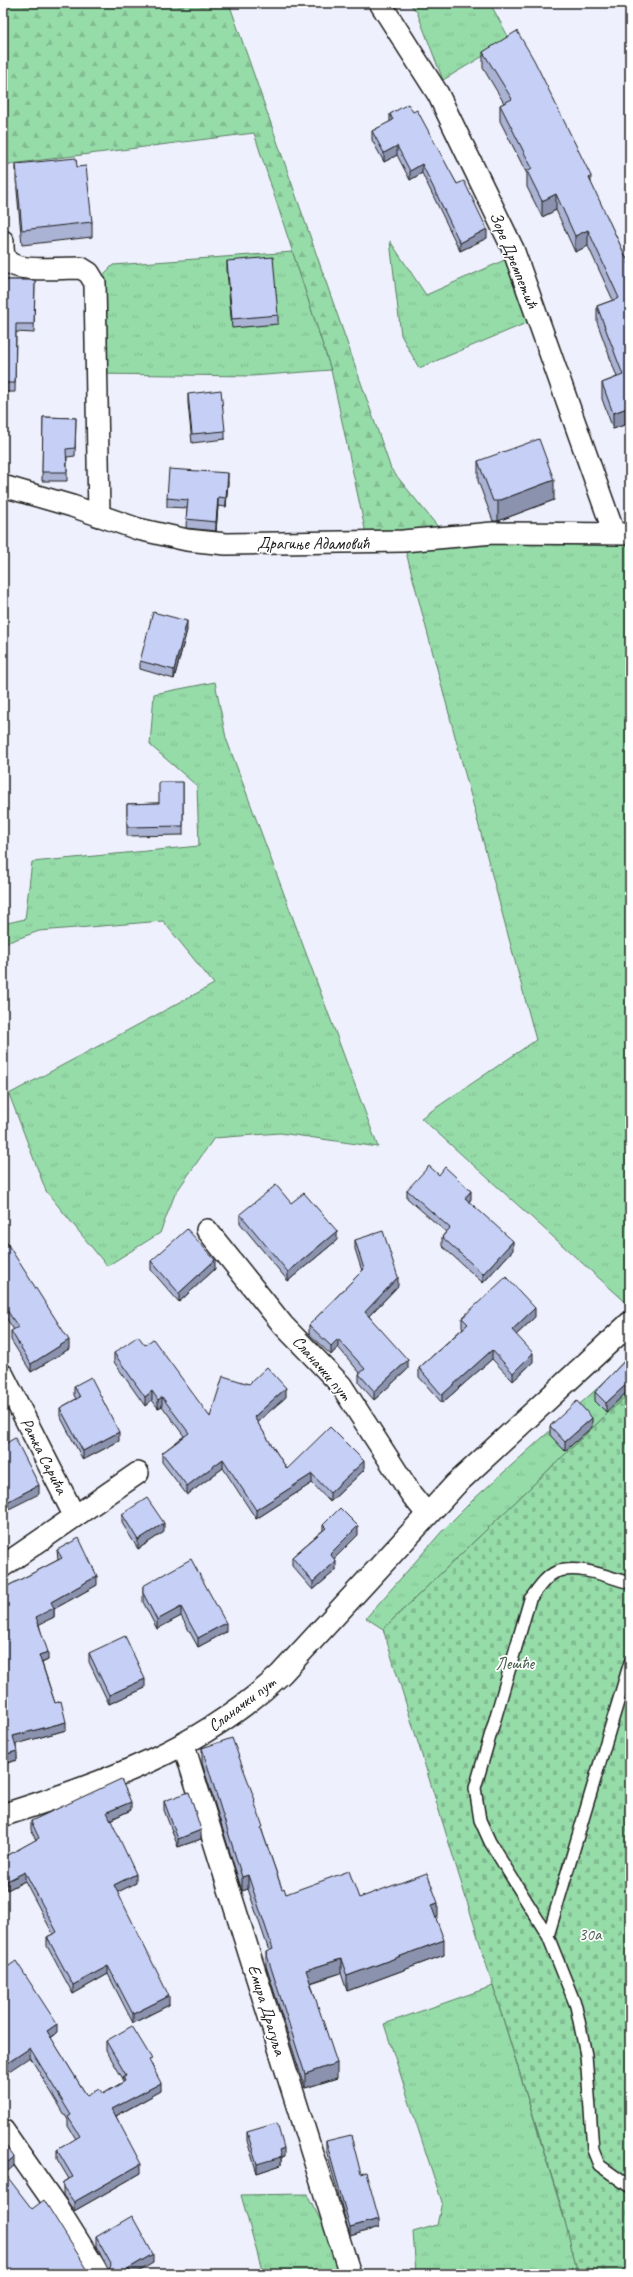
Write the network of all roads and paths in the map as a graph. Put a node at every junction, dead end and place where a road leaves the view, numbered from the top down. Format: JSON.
{"nodes":[{"id":1,"x":380,"y":3,"type":"edge"},
{"id":2,"x":3,"y":241,"type":"edge"},
{"id":3,"x":3,"y":486,"type":"edge"},
{"id":4,"x":99,"y":516,"type":"junction"},
{"id":5,"x":622,"y":534,"type":"edge"},
{"id":6,"x":207,"y":1230,"type":"dead end"},
{"id":7,"x":630,"y":1323,"type":"edge"},
{"id":8,"x":3,"y":1375,"type":"edge"},
{"id":9,"x":138,"y":1473,"type":"dead end"},
{"id":10,"x":427,"y":1514,"type":"junction"},
{"id":11,"x":74,"y":1515,"type":"junction"},
{"id":12,"x":3,"y":1566,"type":"edge"},
{"id":13,"x":630,"y":1582,"type":"edge"},
{"id":14,"x":630,"y":1662,"type":"edge"},
{"id":15,"x":184,"y":1746,"type":"junction"},
{"id":16,"x":3,"y":1815,"type":"edge"},
{"id":17,"x":548,"y":1936,"type":"junction"},
{"id":18,"x":3,"y":2130,"type":"edge"},
{"id":19,"x":630,"y":2187,"type":"edge"},
{"id":20,"x":99,"y":2274,"type":"edge"},
{"id":21,"x":350,"y":2274,"type":"edge"}],
"edges":[{"from":1,"to":5,"type":"street","name":"Зоре Дремпетић"},
{"from":2,"to":4,"type":"street"},
{"from":3,"to":4,"type":"street","name":"Драгиње Адамовић"},
{"from":4,"to":5,"type":"street","name":"Драгиње Адамовић"},
{"from":6,"to":10,"type":"street","name":"Сланачки пут"},
{"from":7,"to":10,"type":"street","name":"Сланачки пут"},
{"from":8,"to":11,"type":"street","name":"Ратка Сарића"},
{"from":9,"to":11,"type":"street","name":"Ратка Сарића"},
{"from":10,"to":15,"type":"street","name":"Сланачки пут"},
{"from":11,"to":12,"type":"street","name":"Ратка Сарића"},
{"from":13,"to":17,"type":"lane"},
{"from":14,"to":17,"type":"lane"},
{"from":15,"to":16,"type":"street","name":"Сланачки пут"},
{"from":15,"to":21,"type":"street","name":"Емира Драгуља"},
{"from":17,"to":19,"type":"lane"},
{"from":18,"to":20,"type":"street"}]}
